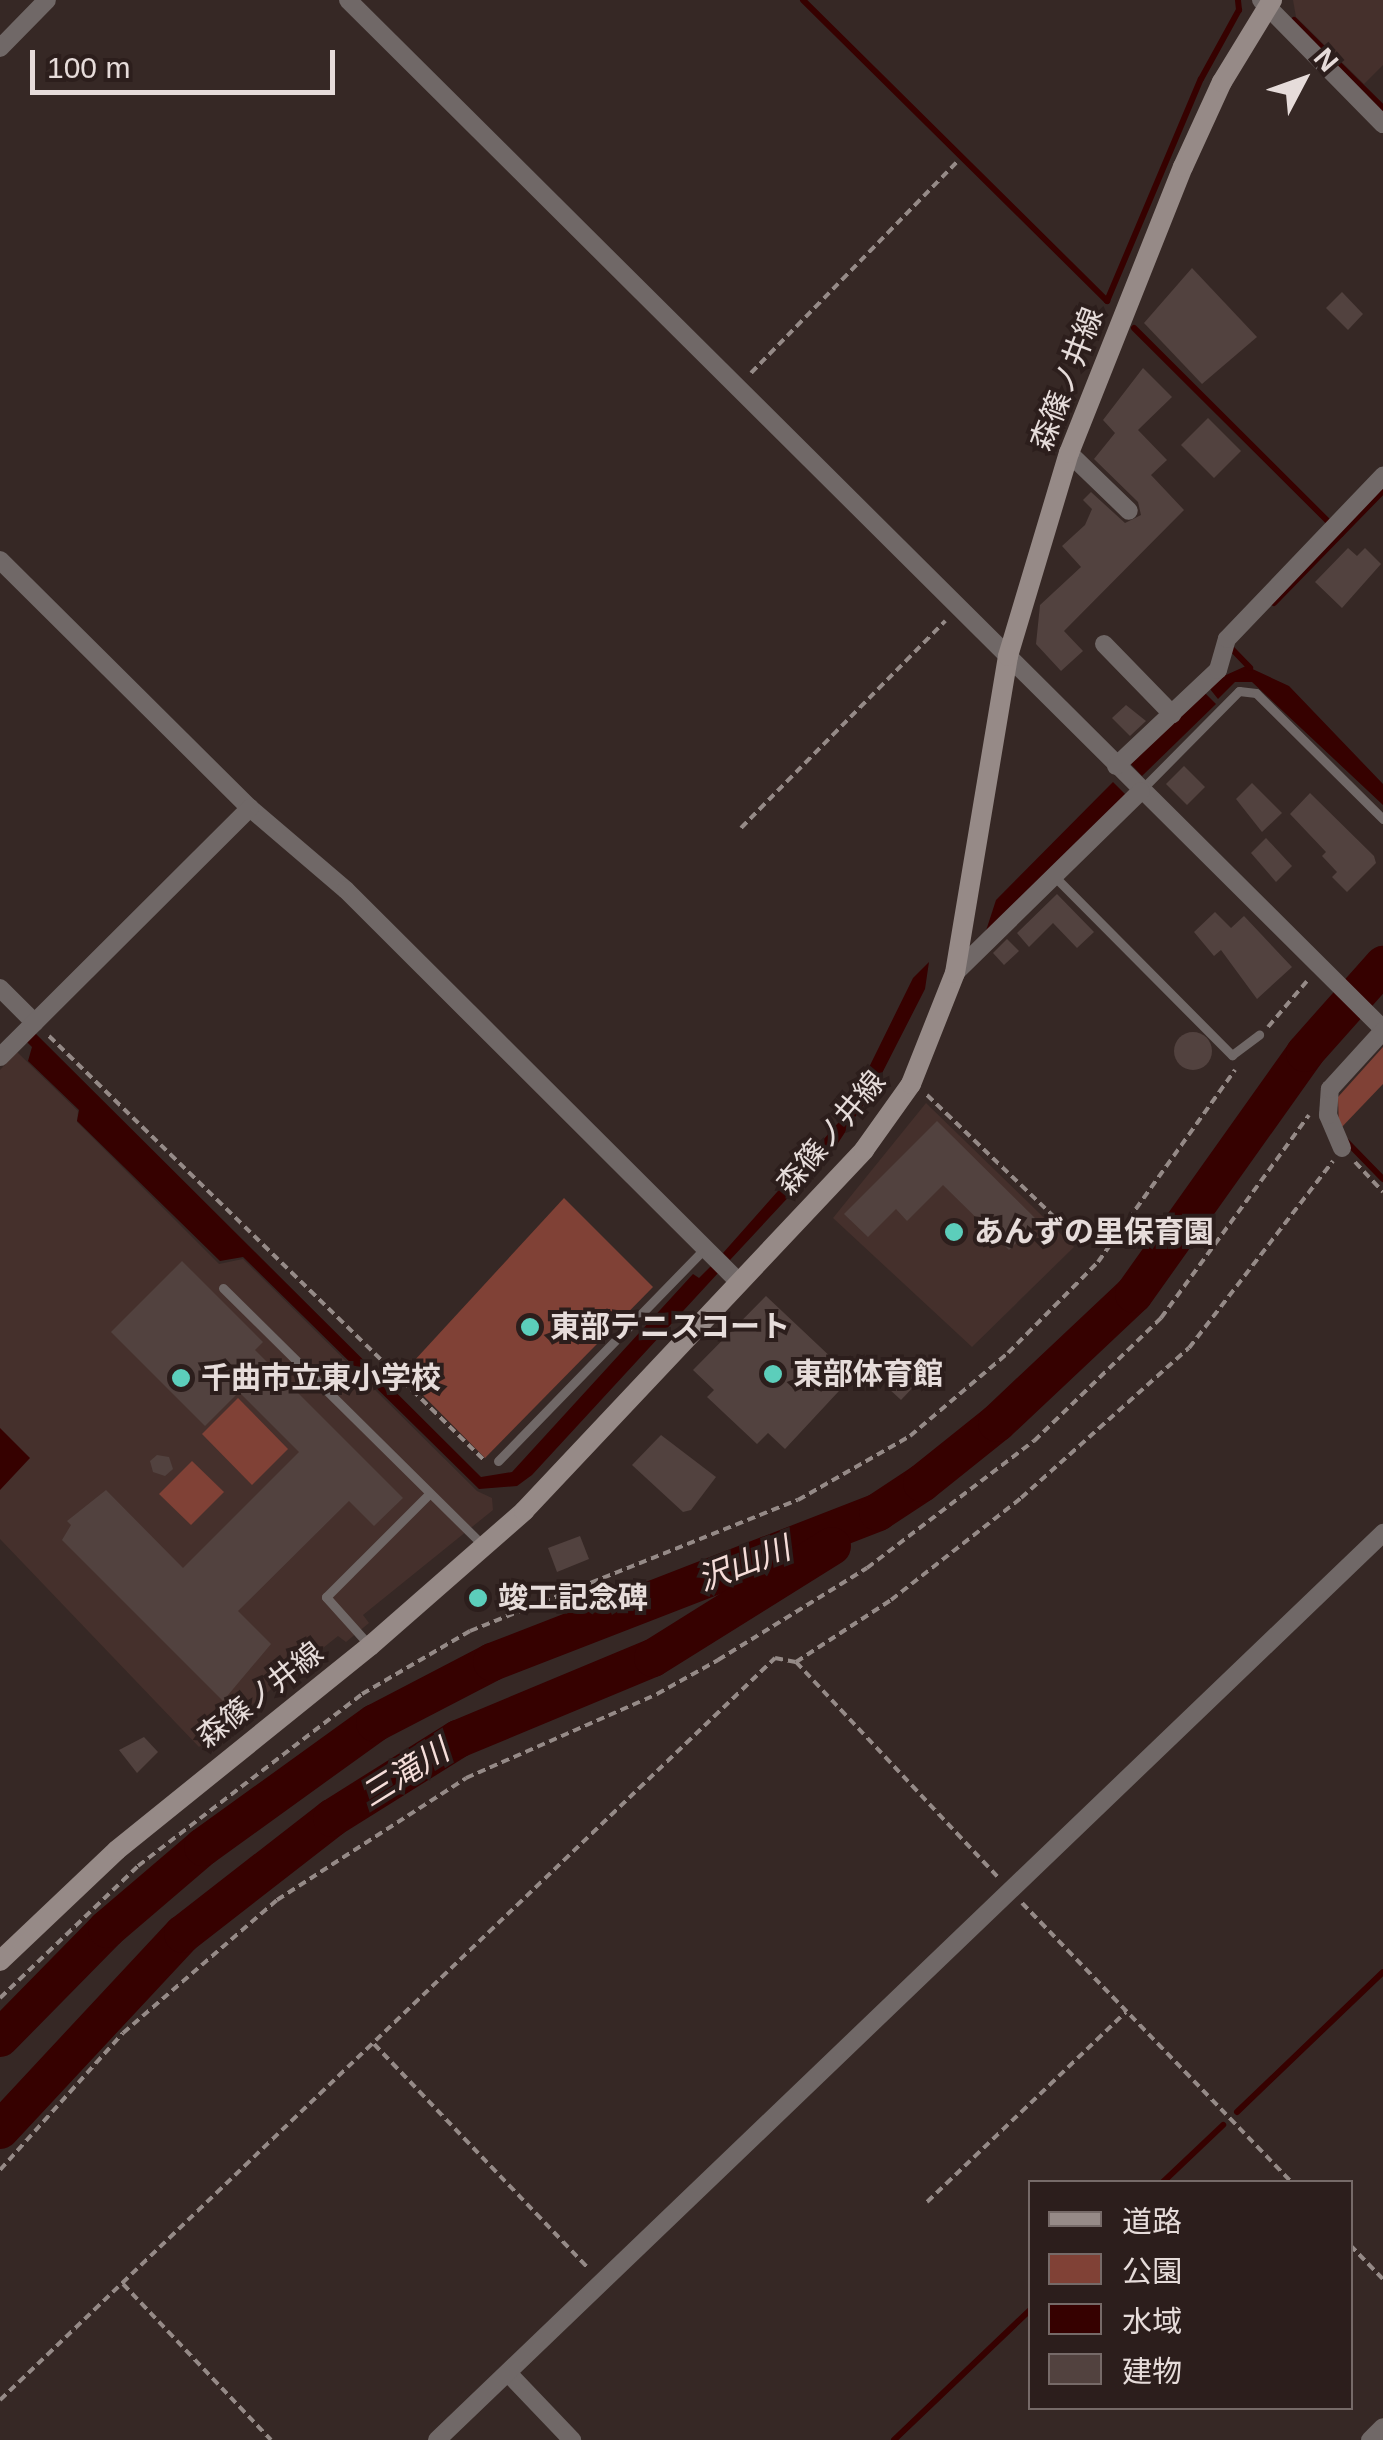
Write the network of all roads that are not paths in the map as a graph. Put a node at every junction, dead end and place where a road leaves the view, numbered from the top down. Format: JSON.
{"nodes":[{"id":1,"x":47,"y":0,"type":"edge"},
{"id":2,"x":348,"y":0,"type":"edge"},
{"id":3,"x":1267,"y":2,"type":"edge"},
{"id":4,"x":0,"y":48,"type":"edge"},
{"id":5,"x":1383,"y":124,"type":"edge"},
{"id":6,"x":1069,"y":453,"type":"junction"},
{"id":7,"x":1383,"y":476,"type":"edge"},
{"id":8,"x":1129,"y":511,"type":"dead end"},
{"id":9,"x":0,"y":560,"type":"edge"},
{"id":10,"x":1104,"y":644,"type":"dead end"},
{"id":11,"x":1008,"y":656,"type":"junction"},
{"id":12,"x":1172,"y":714,"type":"junction"},
{"id":13,"x":1117,"y":768,"type":"junction"},
{"id":14,"x":1139,"y":790,"type":"junction"},
{"id":15,"x":250,"y":808,"type":"junction"},
{"id":16,"x":1383,"y":819,"type":"edge"},
{"id":17,"x":1056,"y":878,"type":"junction"},
{"id":18,"x":954,"y":973,"type":"junction"},
{"id":19,"x":0,"y":988,"type":"edge"},
{"id":20,"x":35,"y":1022,"type":"junction"},
{"id":21,"x":1382,"y":1028,"type":"edge"},
{"id":22,"x":1259,"y":1034,"type":"road end"},
{"id":23,"x":0,"y":1056,"type":"edge"},
{"id":24,"x":1342,"y":1148,"type":"road end"},
{"id":25,"x":705,"y":1248,"type":"junction"},
{"id":26,"x":738,"y":1281,"type":"junction"},
{"id":27,"x":223,"y":1288,"type":"dead end"},
{"id":28,"x":498,"y":1461,"type":"road end"},
{"id":29,"x":429,"y":1494,"type":"junction"},
{"id":30,"x":1383,"y":1534,"type":"edge"},
{"id":31,"x":484,"y":1546,"type":"junction"},
{"id":32,"x":370,"y":1646,"type":"junction"},
{"id":33,"x":0,"y":1961,"type":"edge"},
{"id":34,"x":508,"y":2373,"type":"junction"},
{"id":35,"x":1383,"y":2428,"type":"edge"},
{"id":36,"x":437,"y":2440,"type":"edge"},
{"id":37,"x":572,"y":2440,"type":"edge"},
{"id":38,"x":1370,"y":2440,"type":"edge"}],
"edges":[{"from":1,"to":4,"type":"street"},
{"from":2,"to":11,"type":"street"},
{"from":3,"to":5,"type":"street"},
{"from":3,"to":6,"type":"main road","name":"森篠ノ井線"},
{"from":6,"to":8,"type":"street"},
{"from":6,"to":11,"type":"main road","name":"森篠ノ井線"},
{"from":7,"to":12,"type":"street"},
{"from":9,"to":15,"type":"street"},
{"from":10,"to":12,"type":"street"},
{"from":11,"to":13,"type":"street"},
{"from":11,"to":18,"type":"main road","name":"森篠ノ井線"},
{"from":12,"to":13,"type":"street"},
{"from":13,"to":14,"type":"street"},
{"from":14,"to":16,"type":"lane"},
{"from":14,"to":17,"type":"street"},
{"from":14,"to":21,"type":"street"},
{"from":15,"to":20,"type":"street"},
{"from":15,"to":25,"type":"street"},
{"from":17,"to":18,"type":"street"},
{"from":17,"to":22,"type":"lane"},
{"from":18,"to":26,"type":"main road","name":"森篠ノ井線"},
{"from":19,"to":20,"type":"street"},
{"from":20,"to":23,"type":"street"},
{"from":21,"to":24,"type":"street"},
{"from":25,"to":26,"type":"street"},
{"from":25,"to":28,"type":"lane"},
{"from":26,"to":31,"type":"main road","name":"森篠ノ井線"},
{"from":27,"to":29,"type":"lane"},
{"from":29,"to":31,"type":"lane"},
{"from":29,"to":32,"type":"lane"},
{"from":30,"to":34,"type":"street"},
{"from":31,"to":32,"type":"main road","name":"森篠ノ井線"},
{"from":32,"to":33,"type":"main road","name":"森篠ノ井線"},
{"from":34,"to":36,"type":"street"},
{"from":34,"to":37,"type":"street"},
{"from":35,"to":38,"type":"street"}]}
